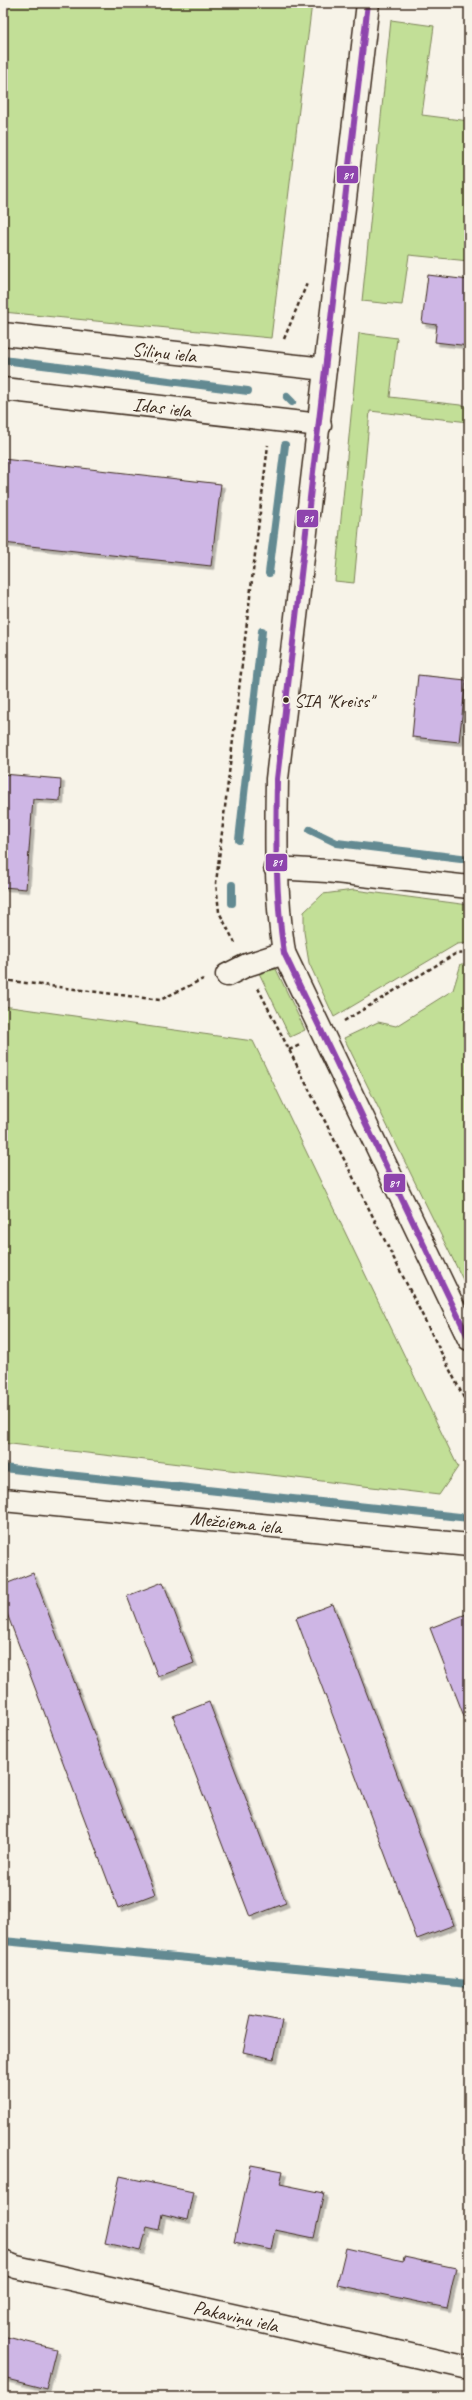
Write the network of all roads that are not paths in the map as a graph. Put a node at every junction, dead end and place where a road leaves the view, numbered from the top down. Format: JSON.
{"nodes":[{"id":1,"x":368,"y":3,"type":"edge"},
{"id":2,"x":3,"y":334,"type":"edge"},
{"id":3,"x":325,"y":369,"type":"junction"},
{"id":4,"x":3,"y":389,"type":"edge"},
{"id":5,"x":320,"y":425,"type":"junction"},
{"id":6,"x":275,"y":868,"type":"junction"},
{"id":7,"x":469,"y":887,"type":"edge"},
{"id":8,"x":284,"y":953,"type":"junction"},
{"id":9,"x":227,"y":975,"type":"road end"},
{"id":10,"x":469,"y":1340,"type":"edge"},
{"id":11,"x":3,"y":1500,"type":"edge"},
{"id":12,"x":469,"y":1545,"type":"edge"},
{"id":13,"x":3,"y":2262,"type":"edge"},
{"id":14,"x":469,"y":2368,"type":"edge"}],
"edges":[{"from":1,"to":3,"type":"street"},
{"from":2,"to":3,"type":"street","name":"Siliņu iela"},
{"from":3,"to":5,"type":"street"},
{"from":4,"to":5,"type":"street","name":"Idas iela"},
{"from":5,"to":6,"type":"street"},
{"from":6,"to":7,"type":"street"},
{"from":6,"to":8,"type":"street"},
{"from":8,"to":9,"type":"street"},
{"from":8,"to":10,"type":"street"},
{"from":11,"to":12,"type":"street","name":"Mežciema iela"},
{"from":13,"to":14,"type":"street","name":"Pakaviņu iela"}]}
